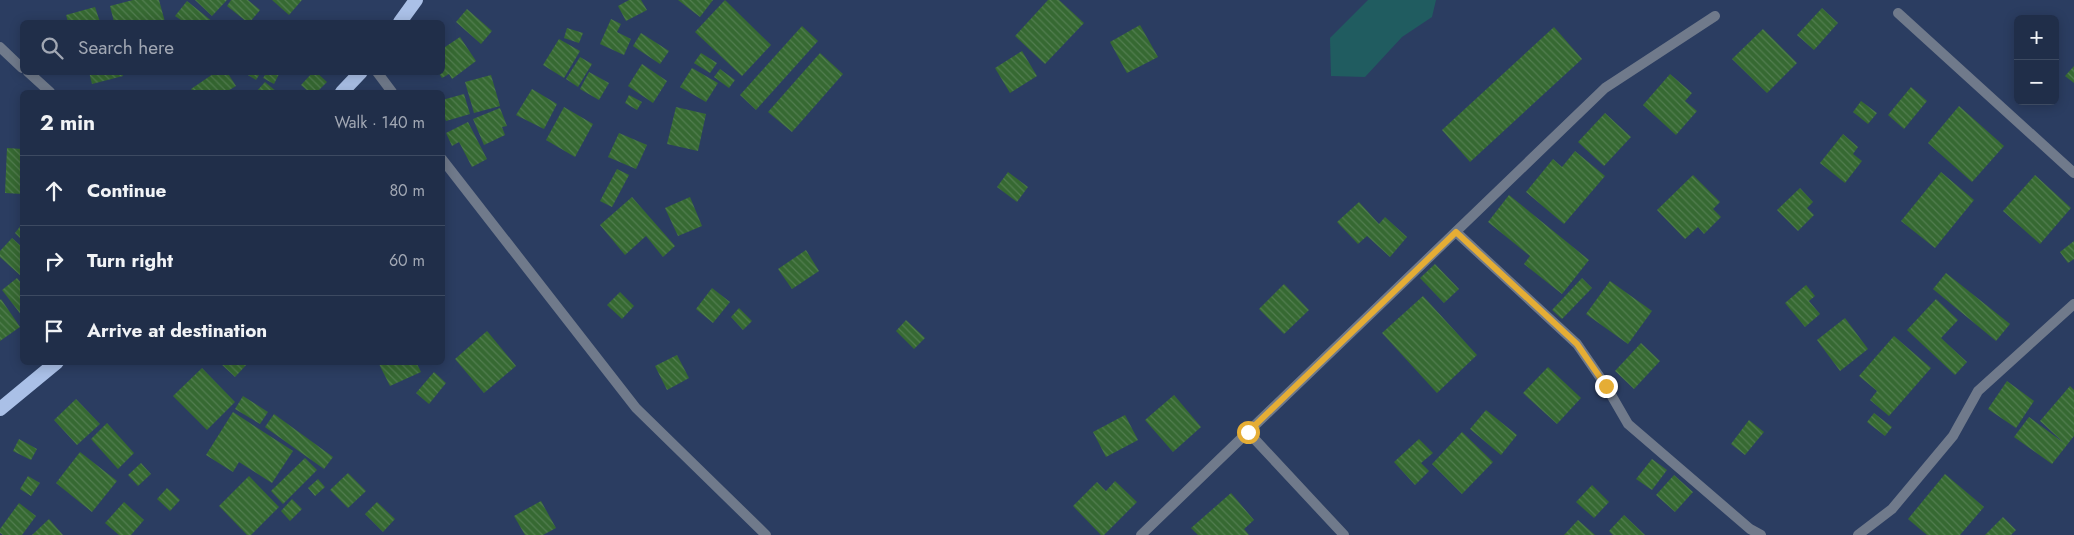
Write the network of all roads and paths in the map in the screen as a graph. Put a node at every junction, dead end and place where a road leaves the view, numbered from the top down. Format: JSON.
{"nodes":[{"id":1,"x":416,"y":0,"type":"edge"},
{"id":2,"x":1898,"y":13,"type":"dead end"},
{"id":3,"x":1715,"y":16,"type":"dead end"},
{"id":4,"x":401,"y":20,"type":"edge"},
{"id":5,"x":0,"y":47,"type":"edge"},
{"id":6,"x":20,"y":66,"type":"edge"},
{"id":7,"x":31,"y":75,"type":"edge"},
{"id":8,"x":358,"y":75,"type":"edge"},
{"id":9,"x":379,"y":75,"type":"edge"},
{"id":10,"x":48,"y":90,"type":"edge"},
{"id":11,"x":344,"y":90,"type":"edge"},
{"id":12,"x":390,"y":90,"type":"edge"},
{"id":13,"x":445,"y":163,"type":"edge"},
{"id":14,"x":2074,"y":173,"type":"edge"},
{"id":15,"x":1456,"y":232,"type":"junction"},
{"id":16,"x":2074,"y":304,"type":"edge"},
{"id":17,"x":54,"y":365,"type":"edge"},
{"id":18,"x":0,"y":409,"type":"edge"},
{"id":19,"x":1248,"y":432,"type":"junction"},
{"id":20,"x":766,"y":535,"type":"edge"},
{"id":21,"x":1141,"y":535,"type":"edge"},
{"id":22,"x":1344,"y":535,"type":"edge"},
{"id":23,"x":1761,"y":535,"type":"edge"},
{"id":24,"x":1858,"y":535,"type":"edge"}],
"edges":[{"from":1,"to":4,"type":"highway"},
{"from":2,"to":14,"type":"street"},
{"from":3,"to":15,"type":"street"},
{"from":5,"to":6,"type":"street"},
{"from":7,"to":10,"type":"street"},
{"from":8,"to":11,"type":"highway"},
{"from":9,"to":12,"type":"street"},
{"from":13,"to":20,"type":"street"},
{"from":15,"to":19,"type":"street"},
{"from":15,"to":23,"type":"street"},
{"from":16,"to":24,"type":"street"},
{"from":17,"to":18,"type":"highway"},
{"from":19,"to":21,"type":"street"},
{"from":19,"to":22,"type":"street"}]}
